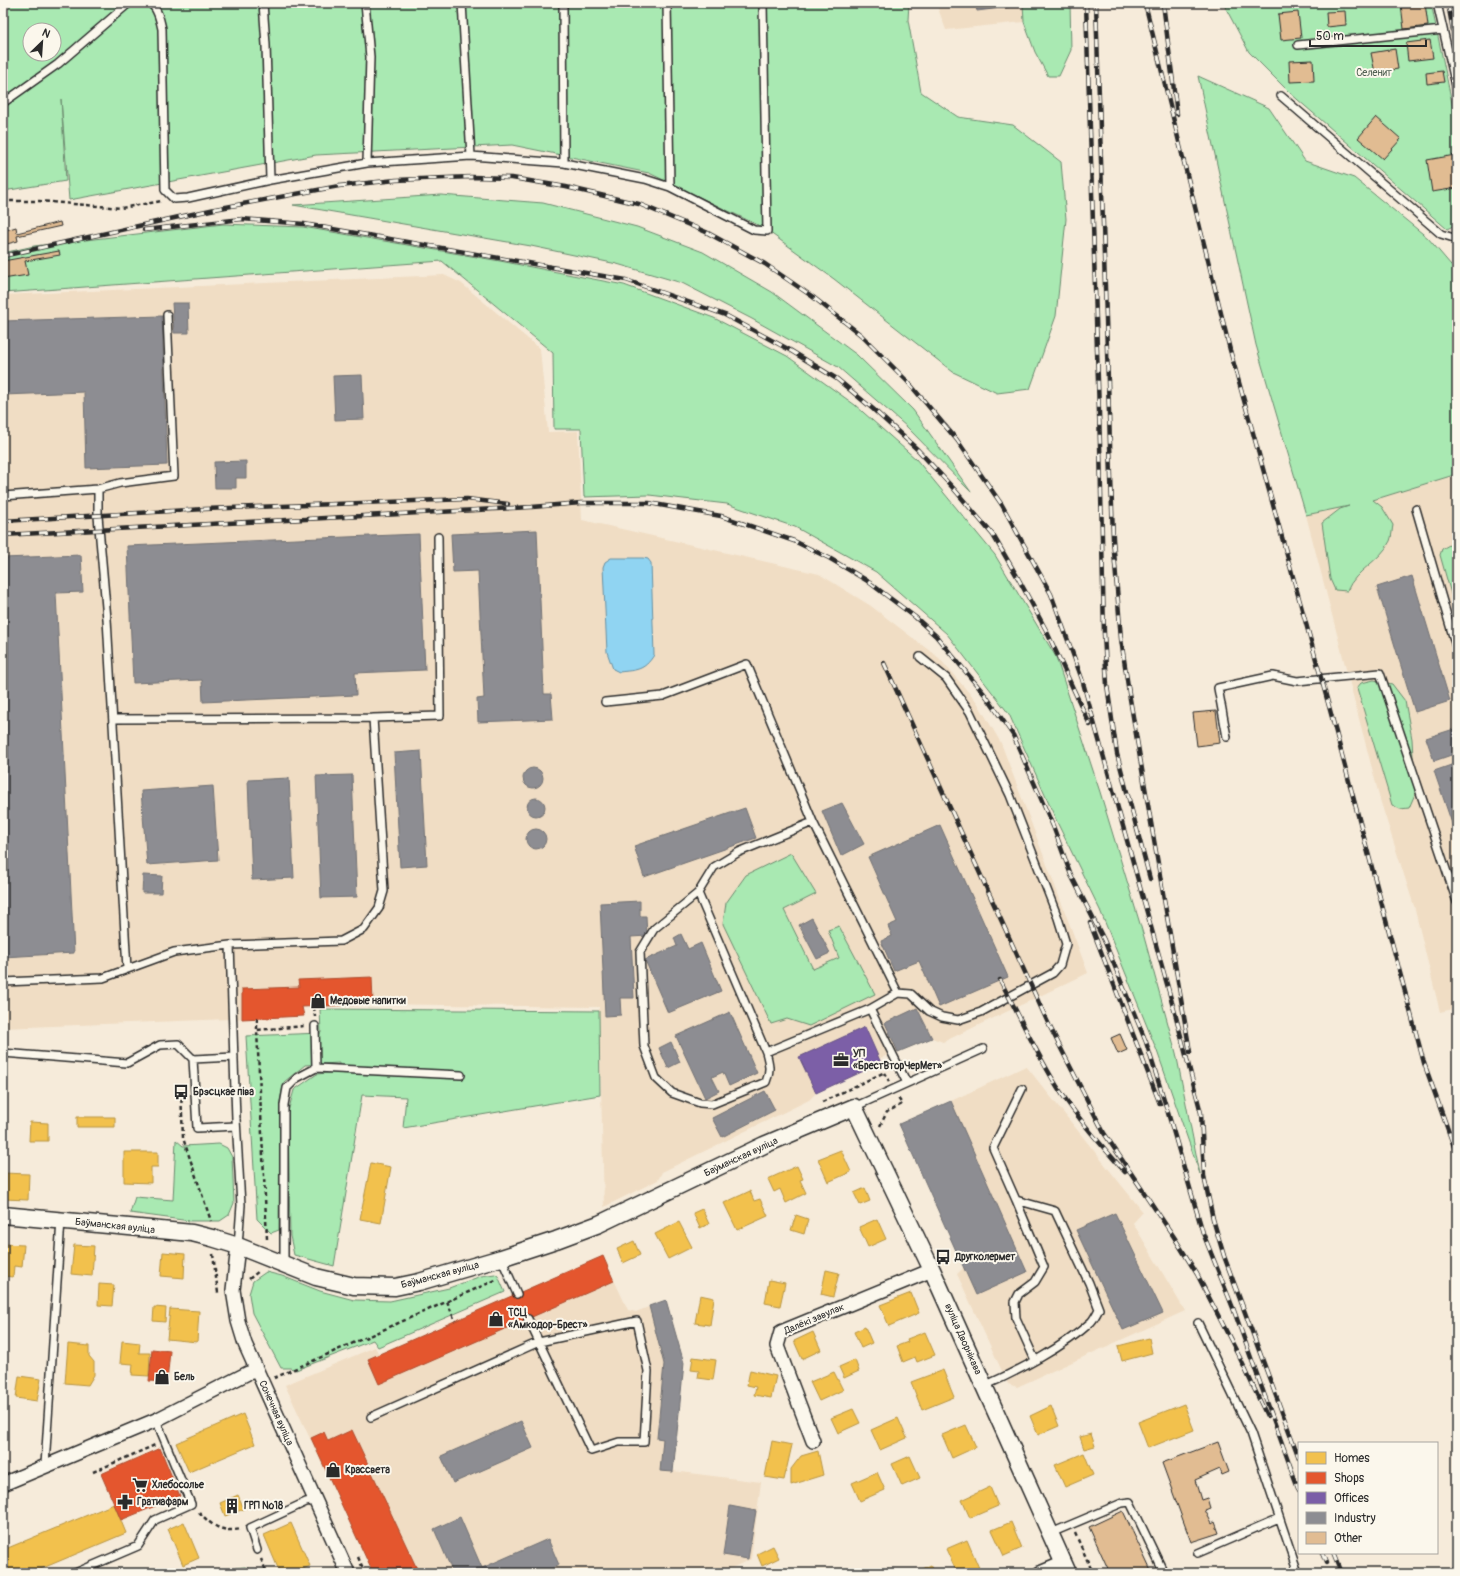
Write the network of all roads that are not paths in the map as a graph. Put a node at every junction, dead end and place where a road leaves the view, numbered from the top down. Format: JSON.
{"nodes":[{"id":1,"x":129,"y":3,"type":"edge"},
{"id":2,"x":150,"y":3,"type":"edge"},
{"id":3,"x":263,"y":3,"type":"edge"},
{"id":4,"x":365,"y":3,"type":"edge"},
{"id":5,"x":462,"y":3,"type":"edge"},
{"id":6,"x":563,"y":3,"type":"edge"},
{"id":7,"x":667,"y":3,"type":"edge"},
{"id":8,"x":763,"y":3,"type":"edge"},
{"id":9,"x":1437,"y":3,"type":"edge"},
{"id":10,"x":1443,"y":30,"type":"junction"},
{"id":11,"x":1298,"y":45,"type":"dead end"},
{"id":12,"x":1457,"y":90,"type":"edge"},
{"id":13,"x":1281,"y":96,"type":"dead end"},
{"id":14,"x":3,"y":104,"type":"edge"},
{"id":15,"x":471,"y":156,"type":"junction"},
{"id":16,"x":367,"y":163,"type":"junction"},
{"id":17,"x":564,"y":163,"type":"junction"},
{"id":18,"x":270,"y":180,"type":"junction"},
{"id":19,"x":670,"y":187,"type":"junction"},
{"id":20,"x":1457,"y":239,"type":"edge"},
{"id":21,"x":167,"y":315,"type":"dead end"},
{"id":22,"x":98,"y":489,"type":"junction"},
{"id":23,"x":3,"y":496,"type":"edge"},
{"id":24,"x":1416,"y":509,"type":"dead end"},
{"id":25,"x":438,"y":537,"type":"dead end"},
{"id":26,"x":1457,"y":650,"type":"edge"},
{"id":27,"x":920,"y":657,"type":"dead end"},
{"id":28,"x":606,"y":702,"type":"dead end"},
{"id":29,"x":113,"y":718,"type":"junction"},
{"id":30,"x":373,"y":718,"type":"junction"},
{"id":31,"x":1227,"y":737,"type":"dead end"},
{"id":32,"x":813,"y":822,"type":"junction"},
{"id":33,"x":698,"y":894,"type":"junction"},
{"id":34,"x":1457,"y":902,"type":"edge"},
{"id":35,"x":230,"y":945,"type":"junction"},
{"id":36,"x":127,"y":969,"type":"junction"},
{"id":37,"x":3,"y":982,"type":"edge"},
{"id":38,"x":898,"y":993,"type":"junction"},
{"id":39,"x":870,"y":1008,"type":"junction"},
{"id":40,"x":315,"y":1026,"type":"road end"},
{"id":41,"x":982,"y":1049,"type":"dead end"},
{"id":42,"x":766,"y":1052,"type":"junction"},
{"id":43,"x":3,"y":1054,"type":"edge"},
{"id":44,"x":234,"y":1057,"type":"junction"},
{"id":45,"x":193,"y":1059,"type":"junction"},
{"id":46,"x":316,"y":1068,"type":"junction"},
{"id":47,"x":461,"y":1075,"type":"dead end"},
{"id":48,"x":907,"y":1083,"type":"junction"},
{"id":49,"x":1022,"y":1089,"type":"dead end"},
{"id":50,"x":854,"y":1107,"type":"junction"},
{"id":51,"x":236,"y":1126,"type":"junction"},
{"id":52,"x":1016,"y":1200,"type":"junction"},
{"id":53,"x":3,"y":1215,"type":"edge"},
{"id":54,"x":61,"y":1220,"type":"junction"},
{"id":55,"x":238,"y":1246,"type":"junction"},
{"id":56,"x":501,"y":1258,"type":"junction"},
{"id":57,"x":284,"y":1264,"type":"junction"},
{"id":58,"x":932,"y":1270,"type":"junction"},
{"id":59,"x":517,"y":1294,"type":"dead end"},
{"id":60,"x":528,"y":1319,"type":"dead end"},
{"id":61,"x":1198,"y":1323,"type":"dead end"},
{"id":62,"x":539,"y":1342,"type":"junction"},
{"id":63,"x":1034,"y":1360,"type":"junction"},
{"id":64,"x":257,"y":1371,"type":"junction"},
{"id":65,"x":984,"y":1386,"type":"junction"},
{"id":66,"x":371,"y":1417,"type":"dead end"},
{"id":67,"x":156,"y":1420,"type":"junction"},
{"id":68,"x":813,"y":1441,"type":"dead end"},
{"id":69,"x":45,"y":1466,"type":"junction"},
{"id":70,"x":3,"y":1484,"type":"edge"},
{"id":71,"x":315,"y":1500,"type":"junction"},
{"id":72,"x":1279,"y":1518,"type":"junction"},
{"id":73,"x":1050,"y":1533,"type":"junction"},
{"id":74,"x":257,"y":1550,"type":"dead end"},
{"id":75,"x":1198,"y":1553,"type":"dead end"},
{"id":76,"x":1066,"y":1568,"type":"edge"},
{"id":77,"x":75,"y":1573,"type":"edge"},
{"id":78,"x":348,"y":1573,"type":"edge"},
{"id":79,"x":1040,"y":1573,"type":"edge"},
{"id":80,"x":1164,"y":1573,"type":"edge"},
{"id":81,"x":1298,"y":1573,"type":"edge"}],
"edges":[{"from":1,"to":14,"type":"lane"},
{"from":2,"to":18,"type":"lane"},
{"from":3,"to":18,"type":"lane"},
{"from":4,"to":16,"type":"lane"},
{"from":5,"to":15,"type":"lane"},
{"from":6,"to":17,"type":"lane"},
{"from":7,"to":19,"type":"lane"},
{"from":8,"to":19,"type":"lane"},
{"from":9,"to":10,"type":"lane"},
{"from":10,"to":11,"type":"lane"},
{"from":10,"to":12,"type":"lane"},
{"from":13,"to":20,"type":"lane"},
{"from":15,"to":16,"type":"lane"},
{"from":15,"to":17,"type":"lane"},
{"from":16,"to":18,"type":"lane"},
{"from":17,"to":19,"type":"lane"},
{"from":21,"to":22,"type":"lane"},
{"from":22,"to":23,"type":"lane"},
{"from":22,"to":29,"type":"lane"},
{"from":24,"to":26,"type":"lane"},
{"from":25,"to":30,"type":"lane"},
{"from":27,"to":38,"type":"lane"},
{"from":28,"to":32,"type":"lane"},
{"from":29,"to":30,"type":"lane"},
{"from":29,"to":36,"type":"lane"},
{"from":30,"to":35,"type":"lane"},
{"from":31,"to":34,"type":"lane"},
{"from":32,"to":33,"type":"lane"},
{"from":32,"to":38,"type":"lane"},
{"from":33,"to":42,"type":"lane"},
{"from":33,"to":42,"type":"lane"},
{"from":35,"to":36,"type":"lane"},
{"from":35,"to":44,"type":"lane"},
{"from":36,"to":37,"type":"lane"},
{"from":38,"to":39,"type":"lane"},
{"from":39,"to":42,"type":"lane"},
{"from":39,"to":48,"type":"lane"},
{"from":40,"to":46,"type":"lane"},
{"from":41,"to":48,"type":"lane"},
{"from":43,"to":45,"type":"lane"},
{"from":44,"to":45,"type":"lane"},
{"from":44,"to":51,"type":"lane"},
{"from":45,"to":51,"type":"lane"},
{"from":46,"to":47,"type":"lane"},
{"from":46,"to":57,"type":"lane"},
{"from":48,"to":50,"type":"lane"},
{"from":49,"to":52,"type":"lane"},
{"from":50,"to":56,"type":"street","name":"Баўманская вуліца"},
{"from":50,"to":58,"type":"street","name":"вуліца Дворнікава"},
{"from":51,"to":55,"type":"lane"},
{"from":52,"to":63,"type":"lane"},
{"from":52,"to":63,"type":"lane"},
{"from":53,"to":54,"type":"street","name":"Баўманская вуліца"},
{"from":54,"to":55,"type":"street","name":"Баўманская вуліца"},
{"from":54,"to":69,"type":"lane"},
{"from":55,"to":57,"type":"street","name":"Баўманская вуліца"},
{"from":55,"to":64,"type":"street","name":"Сонечная вуліца"},
{"from":56,"to":57,"type":"street","name":"Баўманская вуліца"},
{"from":56,"to":59,"type":"lane"},
{"from":58,"to":65,"type":"street","name":"вуліца Дворнікава"},
{"from":58,"to":68,"type":"street","name":"Далёкі завулак"},
{"from":60,"to":62,"type":"lane"},
{"from":61,"to":72,"type":"lane"},
{"from":62,"to":62,"type":"lane"},
{"from":62,"to":66,"type":"lane"},
{"from":63,"to":65,"type":"lane"},
{"from":64,"to":67,"type":"street"},
{"from":64,"to":71,"type":"street","name":"Сонечная вуліца"},
{"from":65,"to":73,"type":"street","name":"вуліца Дворнікава"},
{"from":67,"to":69,"type":"street"},
{"from":67,"to":77,"type":"lane"},
{"from":69,"to":70,"type":"street"},
{"from":71,"to":74,"type":"lane"},
{"from":71,"to":78,"type":"street","name":"Сонечная вуліца"},
{"from":72,"to":75,"type":"lane"},
{"from":72,"to":81,"type":"lane"},
{"from":73,"to":76,"type":"street","name":"вуліца Дворнікава"},
{"from":73,"to":80,"type":"lane"},
{"from":76,"to":79,"type":"street"}]}
